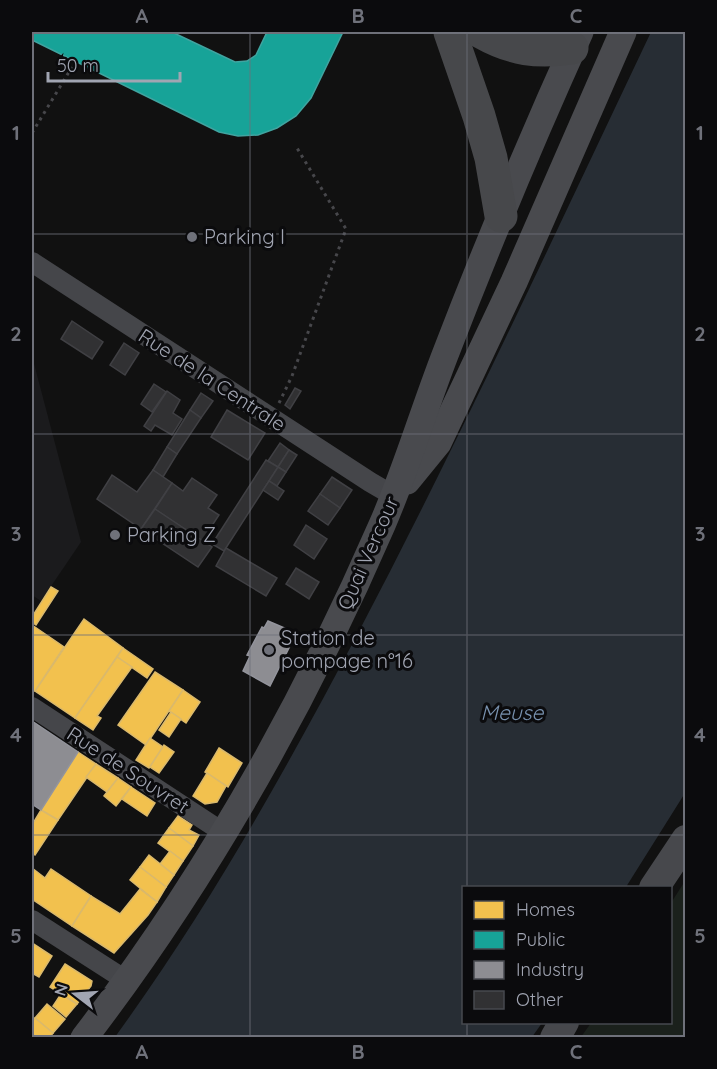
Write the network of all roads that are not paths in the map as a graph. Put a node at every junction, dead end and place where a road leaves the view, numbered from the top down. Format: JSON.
{"nodes":[{"id":1,"x":450,"y":32,"type":"edge"},
{"id":2,"x":481,"y":32,"type":"edge"},
{"id":3,"x":623,"y":32,"type":"edge"},
{"id":4,"x":576,"y":40,"type":"edge"},
{"id":5,"x":501,"y":216,"type":"junction"},
{"id":6,"x":32,"y":262,"type":"edge"},
{"id":7,"x":394,"y":495,"type":"junction"},
{"id":8,"x":32,"y":706,"type":"edge"},
{"id":9,"x":224,"y":833,"type":"junction"},
{"id":10,"x":686,"y":840,"type":"edge"},
{"id":11,"x":655,"y":886,"type":"edge"},
{"id":12,"x":32,"y":920,"type":"edge"},
{"id":13,"x":127,"y":981,"type":"junction"},
{"id":14,"x":563,"y":1024,"type":"edge"},
{"id":15,"x":84,"y":1038,"type":"edge"},
{"id":16,"x":555,"y":1038,"type":"edge"}],
"edges":[{"from":1,"to":5,"type":"highway"},
{"from":2,"to":4,"type":"highway"},
{"from":3,"to":7,"type":"main road"},
{"from":4,"to":5,"type":"main road","name":"Quai Vercour"},
{"from":5,"to":7,"type":"main road","name":"Quai Vercour"},
{"from":6,"to":7,"type":"street","name":"Rue de la Centrale"},
{"from":7,"to":9,"type":"main road","name":"Quai Vercour"},
{"from":8,"to":9,"type":"street","name":"Rue de Souvret"},
{"from":9,"to":13,"type":"main road","name":"Quai Vercour"},
{"from":10,"to":11,"type":"main road"},
{"from":12,"to":13,"type":"street"},
{"from":13,"to":15,"type":"main road","name":"Quai Vercour"},
{"from":14,"to":16,"type":"main road"}]}
